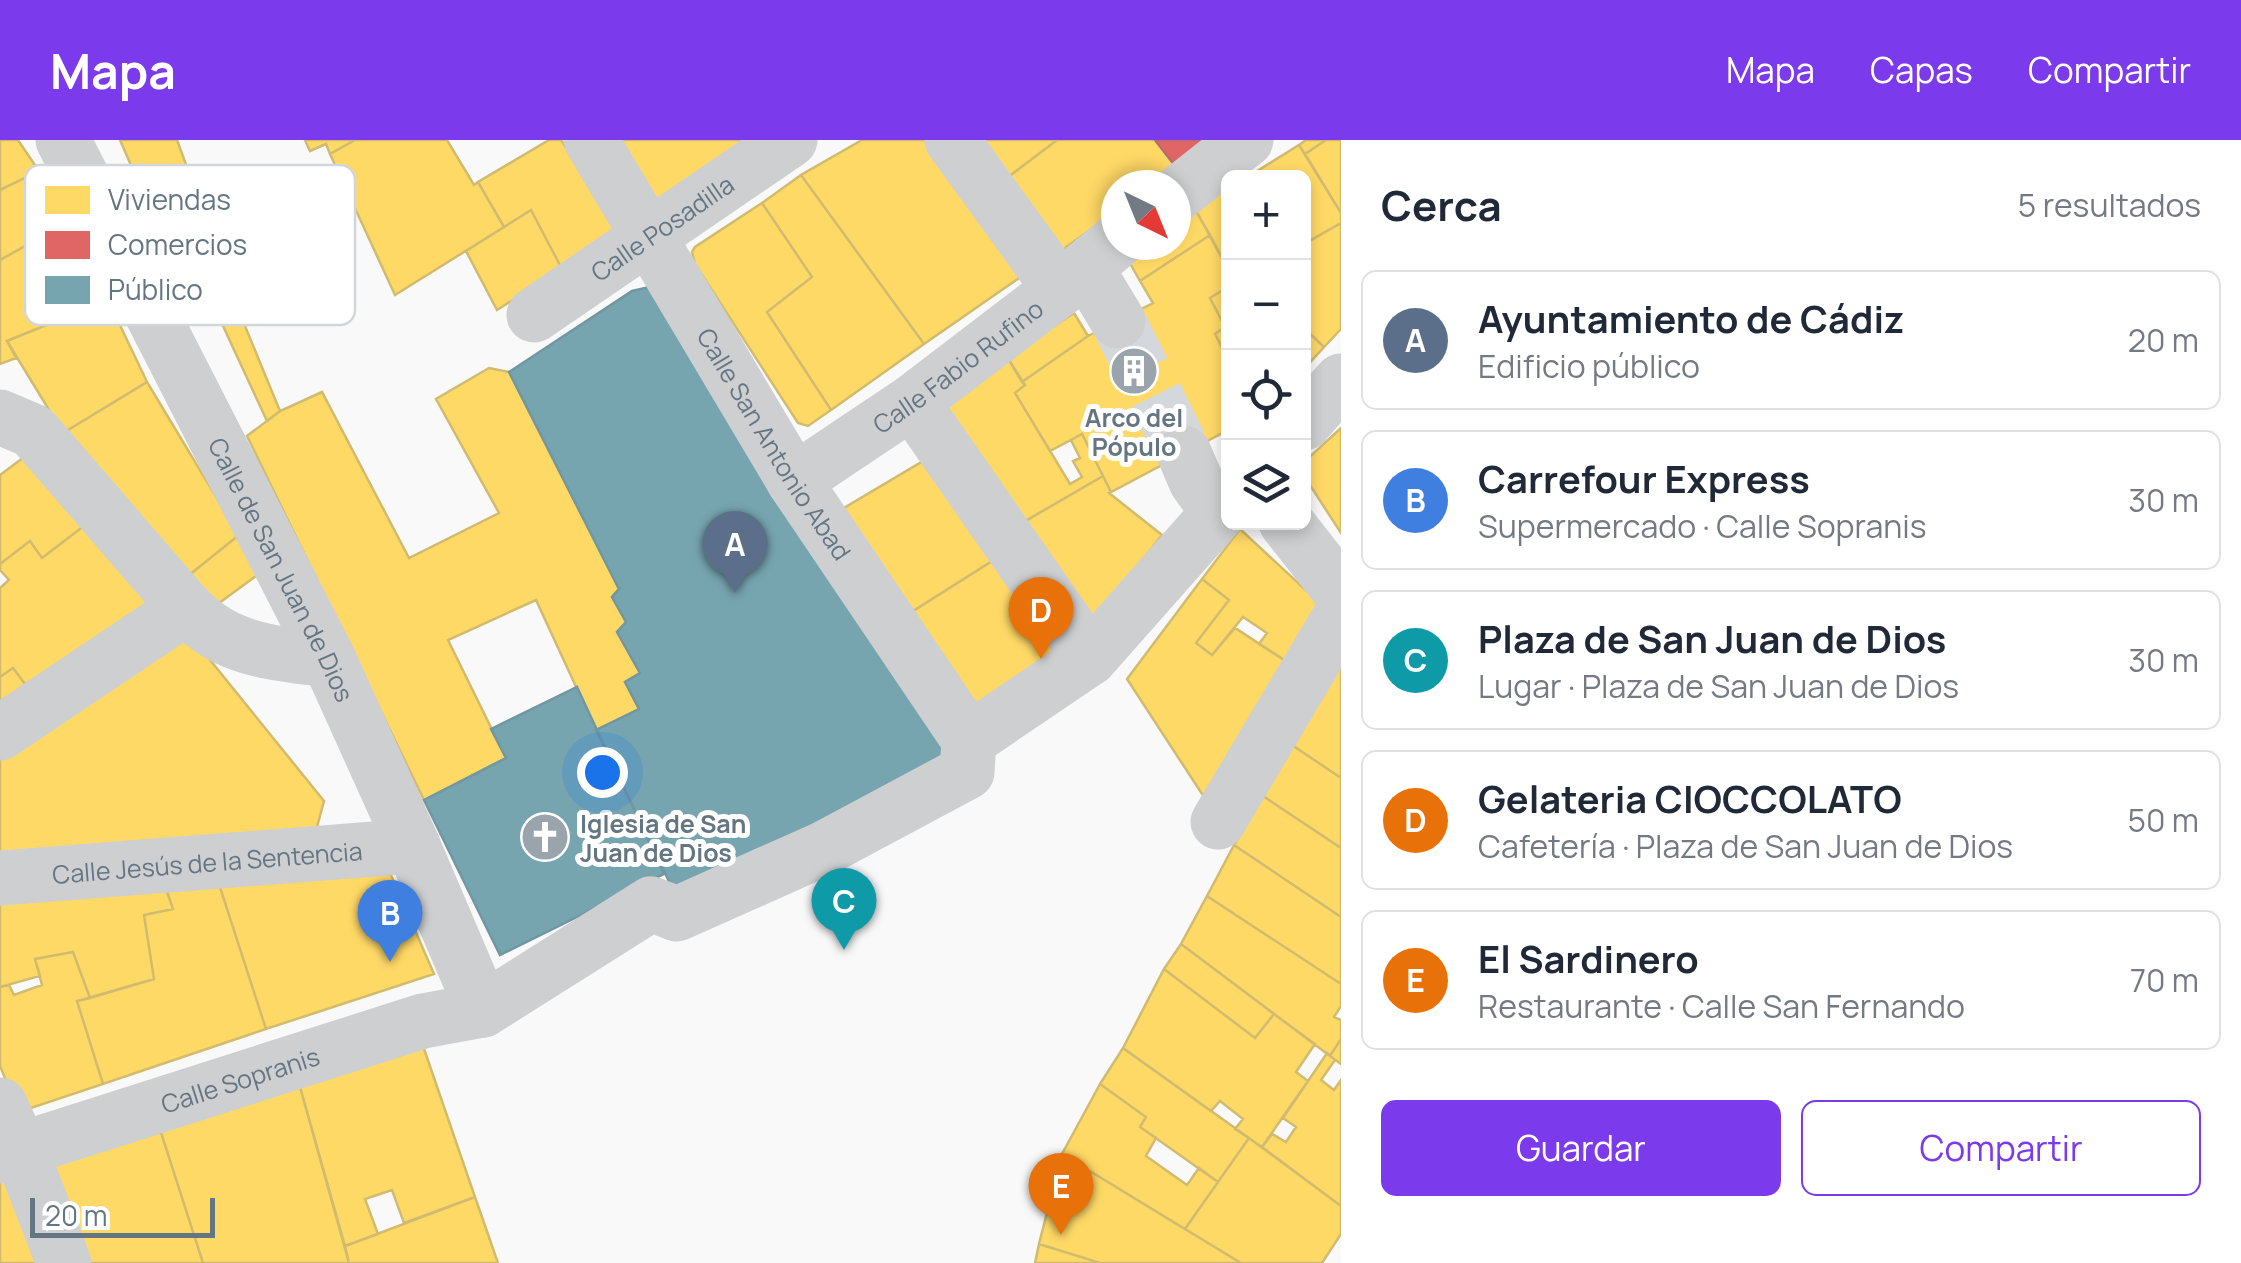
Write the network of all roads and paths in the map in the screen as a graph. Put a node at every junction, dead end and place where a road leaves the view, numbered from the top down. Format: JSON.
{"nodes":[{"id":1,"x":63,"y":140,"type":"edge"},
{"id":2,"x":591,"y":140,"type":"edge"},
{"id":3,"x":790,"y":140,"type":"edge"},
{"id":4,"x":952,"y":140,"type":"edge"},
{"id":5,"x":1246,"y":140,"type":"edge"},
{"id":6,"x":76,"y":165,"type":"edge"},
{"id":7,"x":1191,"y":183,"type":"edge"},
{"id":8,"x":649,"y":236,"type":"junction"},
{"id":9,"x":1087,"y":266,"type":"edge"},
{"id":10,"x":534,"y":315,"type":"dead end"},
{"id":11,"x":1118,"y":321,"type":"tunnel mouth"},
{"id":12,"x":158,"y":325,"type":"edge"},
{"id":13,"x":1341,"y":381,"type":"edge"},
{"id":14,"x":912,"y":402,"type":"junction"},
{"id":15,"x":1311,"y":415,"type":"edge"},
{"id":16,"x":11,"y":435,"type":"edge"},
{"id":17,"x":1184,"y":454,"type":"tunnel mouth"},
{"id":18,"x":794,"y":481,"type":"junction"},
{"id":19,"x":1221,"y":504,"type":"edge"},
{"id":20,"x":1221,"y":510,"type":"edge"},
{"id":21,"x":1292,"y":530,"type":"edge"},
{"id":22,"x":1341,"y":592,"type":"edge"},
{"id":23,"x":186,"y":608,"type":"junction"},
{"id":24,"x":1341,"y":615,"type":"edge"},
{"id":25,"x":1097,"y":650,"type":"junction"},
{"id":26,"x":329,"y":660,"type":"junction"},
{"id":27,"x":0,"y":733,"type":"edge"},
{"id":28,"x":970,"y":740,"type":"junction"},
{"id":29,"x":1218,"y":822,"type":"dead end"},
{"id":30,"x":413,"y":846,"type":"junction"},
{"id":31,"x":0,"y":878,"type":"edge"},
{"id":32,"x":484,"y":1010,"type":"junction"},
{"id":33,"x":7,"y":1137,"type":"edge"},
{"id":34,"x":64,"y":1263,"type":"edge"}],
"edges":[{"from":1,"to":6,"type":"street","name":"Calle de San Juan de Dios"},
{"from":2,"to":8,"type":"street","name":"Calle San Antonio Abad"},
{"from":3,"to":8,"type":"street","name":"Calle Posadilla"},
{"from":4,"to":9,"type":"street"},
{"from":5,"to":7,"type":"street"},
{"from":8,"to":10,"type":"street","name":"Calle Posadilla"},
{"from":8,"to":18,"type":"street","name":"Calle San Antonio Abad"},
{"from":9,"to":11,"type":"street"},
{"from":9,"to":14,"type":"street","name":"Calle Fabio Rufino"},
{"from":12,"to":26,"type":"street","name":"Calle de San Juan de Dios"},
{"from":13,"to":15,"type":"street"},
{"from":14,"to":18,"type":"street","name":"Calle Fabio Rufino"},
{"from":14,"to":25,"type":"street"},
{"from":16,"to":23,"type":"street"},
{"from":17,"to":19,"type":"street"},
{"from":18,"to":28,"type":"street","name":"Calle San Antonio Abad"},
{"from":20,"to":25,"type":"street"},
{"from":21,"to":22,"type":"street"},
{"from":23,"to":26,"type":"street"},
{"from":23,"to":27,"type":"street"},
{"from":24,"to":29,"type":"street"},
{"from":25,"to":28,"type":"street"},
{"from":26,"to":30,"type":"street","name":"Calle de San Juan de Dios"},
{"from":28,"to":32,"type":"street"},
{"from":30,"to":31,"type":"street","name":"Calle Jesús de la Sentencia"},
{"from":30,"to":32,"type":"street","name":"Calle de San Juan de Dios"},
{"from":32,"to":33,"type":"street","name":"Calle Sopranis"},
{"from":33,"to":34,"type":"street"}]}
